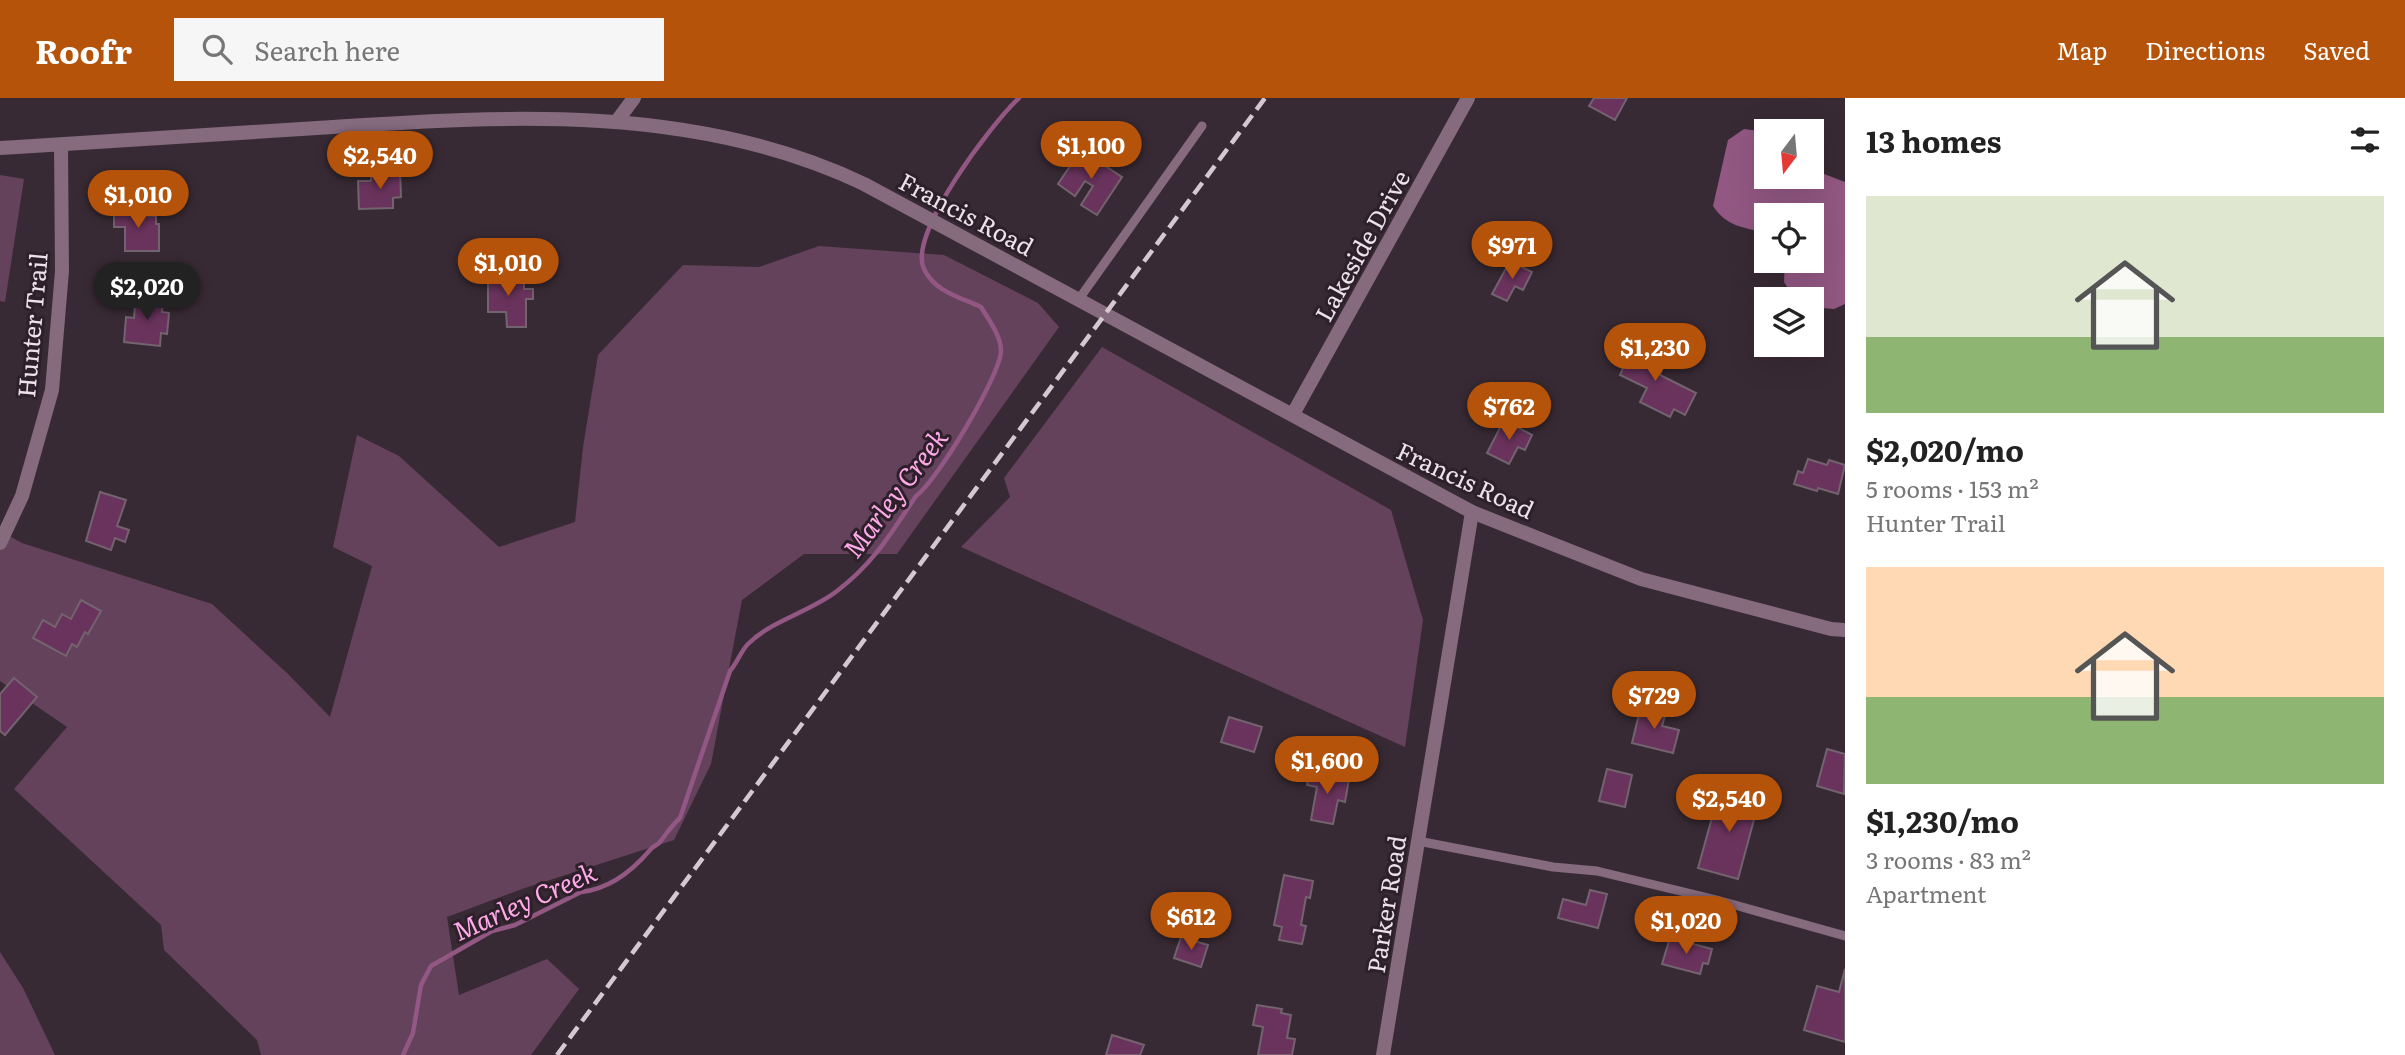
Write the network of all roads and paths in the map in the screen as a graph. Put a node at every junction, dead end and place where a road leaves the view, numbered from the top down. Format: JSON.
{"nodes":[{"id":1,"x":634,"y":98,"type":"edge"},
{"id":2,"x":1468,"y":98,"type":"edge"},
{"id":3,"x":617,"y":121,"type":"junction"},
{"id":4,"x":1202,"y":126,"type":"dead end"},
{"id":5,"x":61,"y":145,"type":"junction"},
{"id":6,"x":0,"y":148,"type":"edge"},
{"id":7,"x":1079,"y":299,"type":"junction"},
{"id":8,"x":1293,"y":414,"type":"junction"},
{"id":9,"x":1472,"y":512,"type":"junction"},
{"id":10,"x":0,"y":543,"type":"edge"},
{"id":11,"x":1845,"y":630,"type":"edge"},
{"id":12,"x":1418,"y":841,"type":"junction"},
{"id":13,"x":1845,"y":936,"type":"edge"},
{"id":14,"x":1383,"y":1055,"type":"edge"}],
"edges":[{"from":1,"to":3,"type":"street"},
{"from":2,"to":8,"type":"street","name":"Lakeside Drive"},
{"from":3,"to":5,"type":"street","name":"Francis Road"},
{"from":3,"to":7,"type":"street","name":"Francis Road"},
{"from":4,"to":7,"type":"lane"},
{"from":5,"to":6,"type":"street","name":"Francis Road"},
{"from":5,"to":10,"type":"street","name":"Hunter Trail"},
{"from":7,"to":8,"type":"street","name":"Francis Road"},
{"from":8,"to":9,"type":"street","name":"Francis Road"},
{"from":9,"to":11,"type":"street","name":"Francis Road"},
{"from":9,"to":12,"type":"street","name":"Parker Road"},
{"from":12,"to":13,"type":"lane"},
{"from":12,"to":14,"type":"street","name":"Parker Road"}]}
